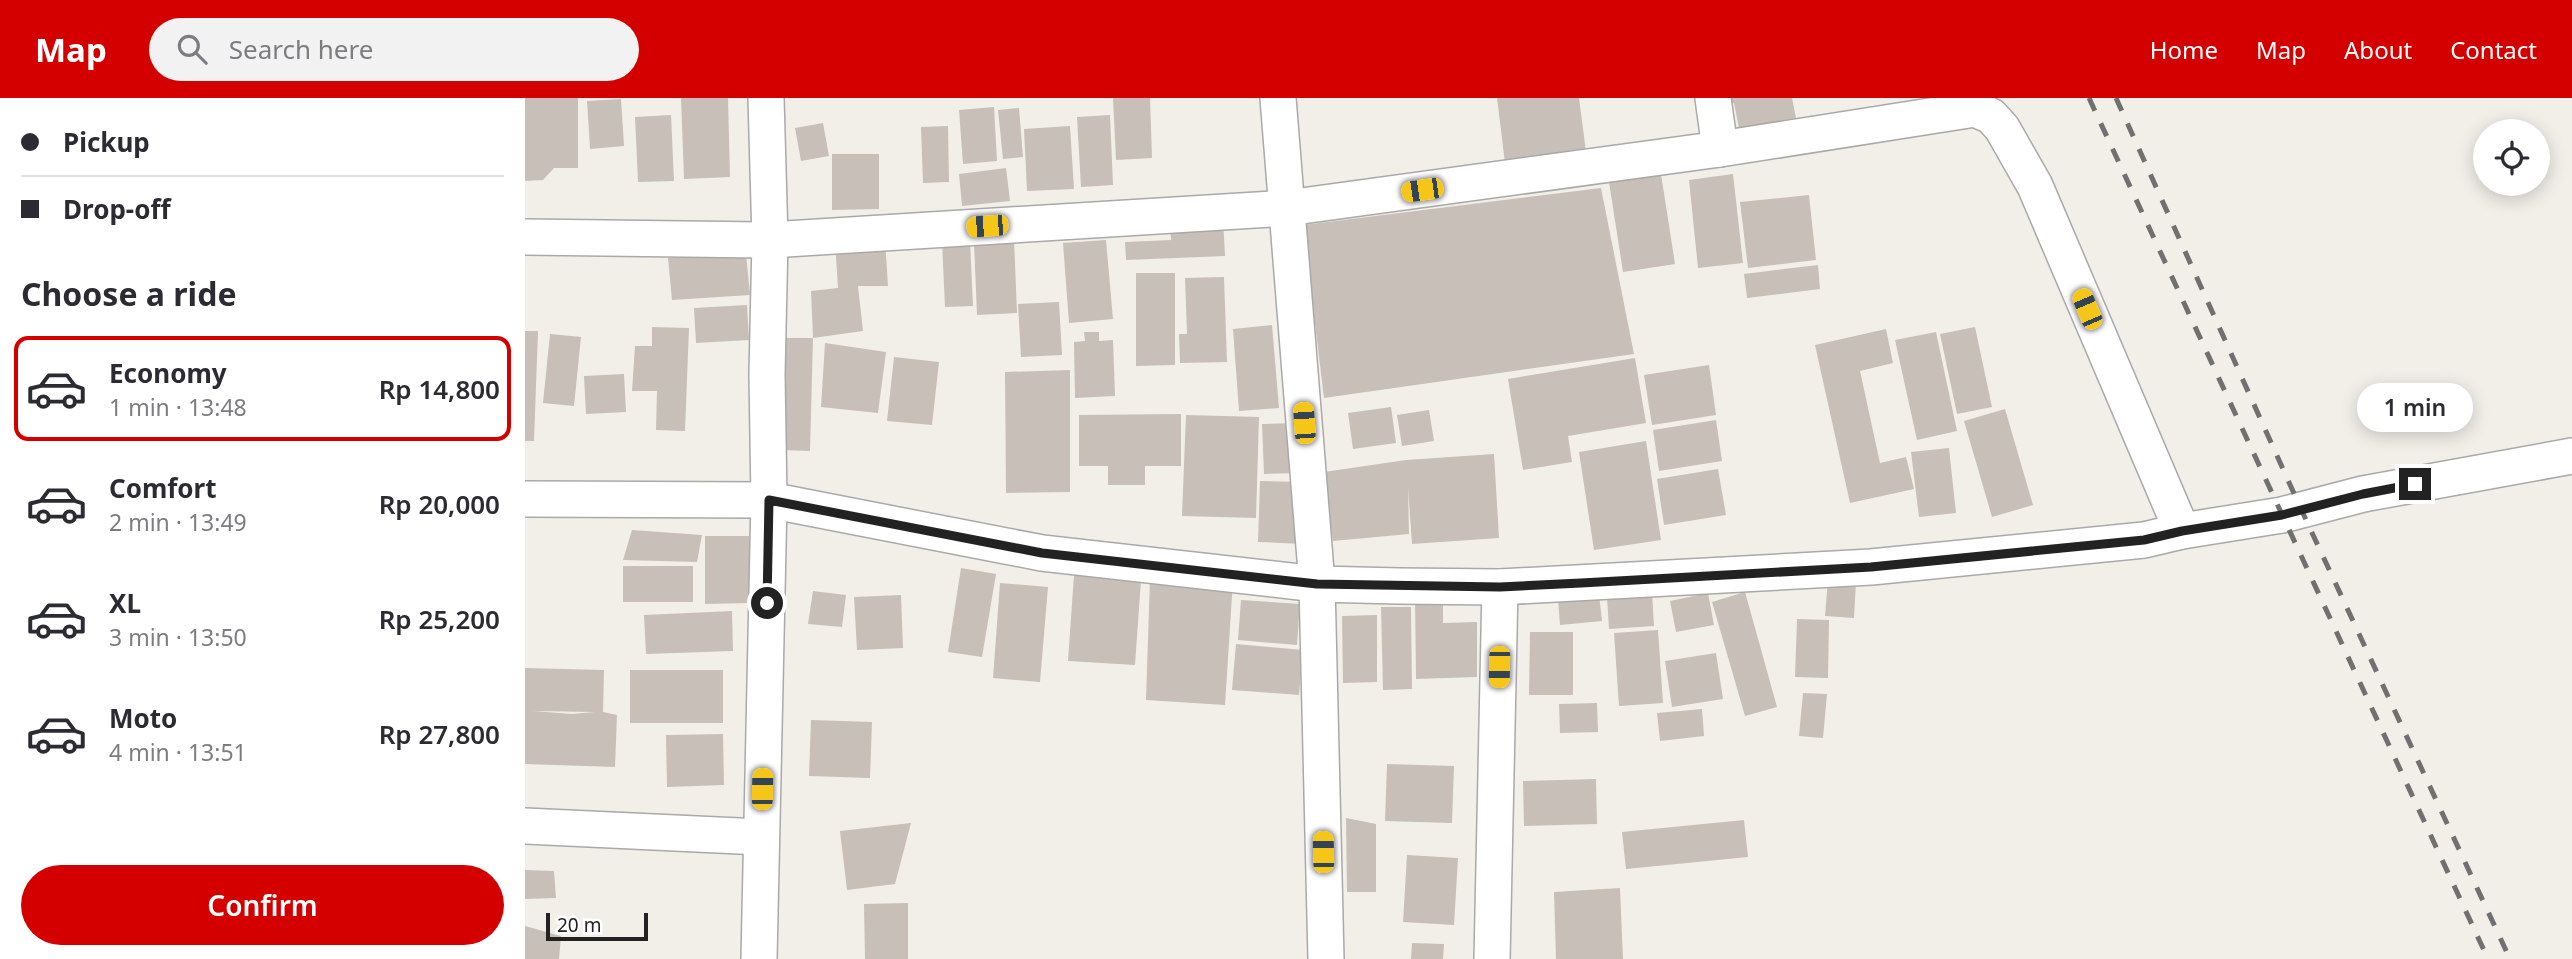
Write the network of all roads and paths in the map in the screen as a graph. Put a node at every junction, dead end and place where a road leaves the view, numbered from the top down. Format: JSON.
{"nodes":[{"id":1,"x":766,"y":98,"type":"edge"},
{"id":2,"x":1278,"y":98,"type":"edge"},
{"id":3,"x":1713,"y":98,"type":"edge"},
{"id":4,"x":1720,"y":149,"type":"junction"},
{"id":5,"x":1286,"y":208,"type":"junction"},
{"id":6,"x":525,"y":237,"type":"edge"},
{"id":7,"x":770,"y":240,"type":"junction"},
{"id":8,"x":2572,"y":456,"type":"edge"},
{"id":9,"x":525,"y":499,"type":"edge"},
{"id":10,"x":769,"y":500,"type":"junction"},
{"id":11,"x":2182,"y":531,"type":"junction"},
{"id":12,"x":1317,"y":584,"type":"junction"},
{"id":13,"x":1500,"y":587,"type":"junction"},
{"id":14,"x":525,"y":825,"type":"edge"},
{"id":15,"x":761,"y":837,"type":"junction"},
{"id":16,"x":759,"y":959,"type":"edge"},
{"id":17,"x":1326,"y":959,"type":"edge"},
{"id":18,"x":1492,"y":959,"type":"edge"}],
"edges":[{"from":1,"to":7,"type":"street"},
{"from":2,"to":5,"type":"street"},
{"from":3,"to":4,"type":"street"},
{"from":4,"to":5,"type":"street"},
{"from":4,"to":11,"type":"street"},
{"from":5,"to":7,"type":"street"},
{"from":5,"to":12,"type":"street"},
{"from":6,"to":7,"type":"street"},
{"from":7,"to":10,"type":"street"},
{"from":8,"to":11,"type":"street"},
{"from":9,"to":10,"type":"street"},
{"from":10,"to":12,"type":"street"},
{"from":10,"to":15,"type":"street"},
{"from":11,"to":13,"type":"street"},
{"from":12,"to":13,"type":"street"},
{"from":12,"to":17,"type":"street"},
{"from":13,"to":18,"type":"street"},
{"from":14,"to":15,"type":"street"},
{"from":15,"to":16,"type":"street"}]}
